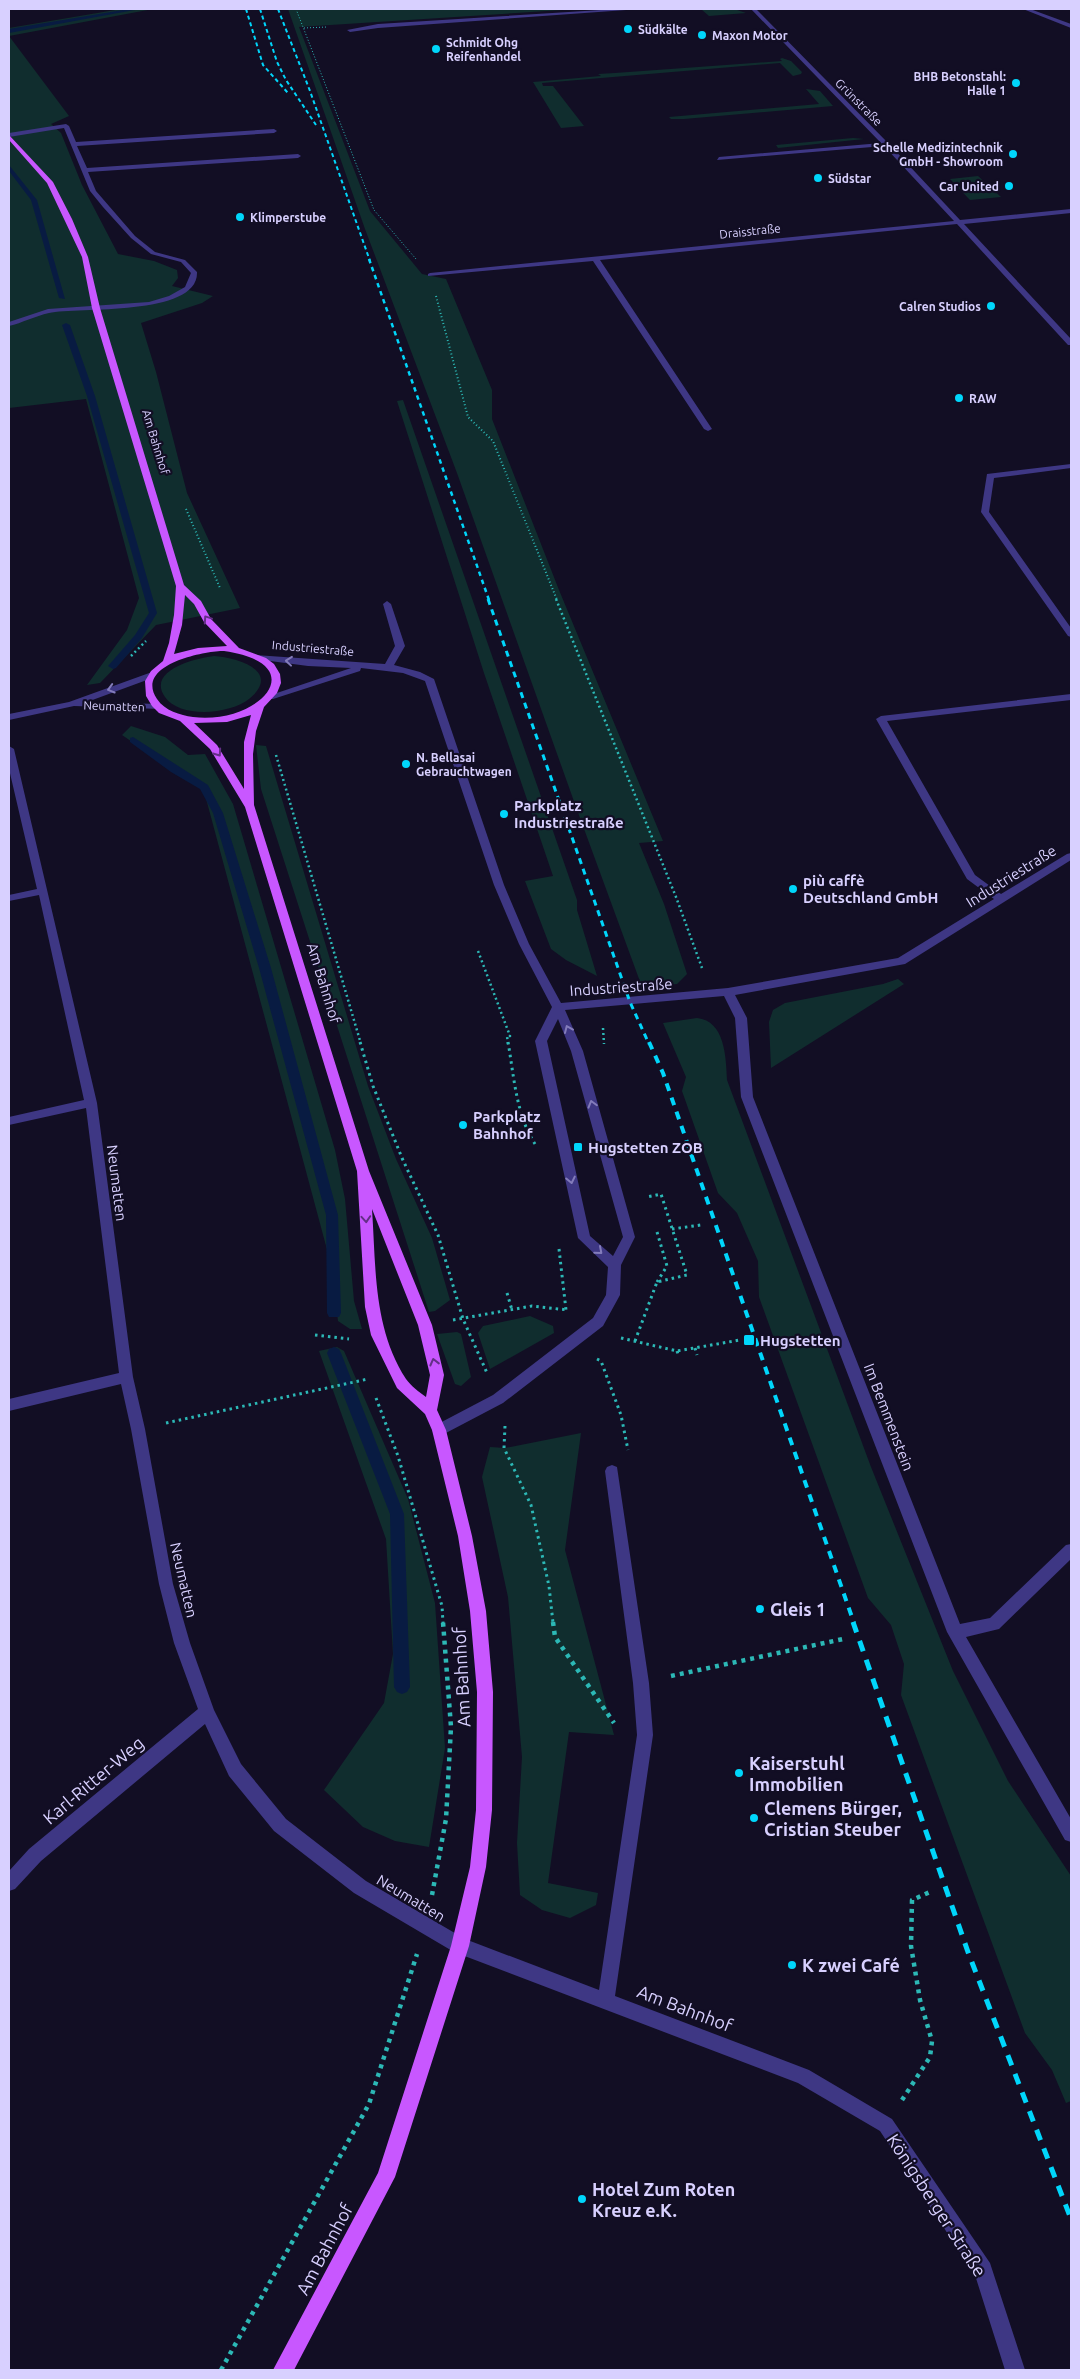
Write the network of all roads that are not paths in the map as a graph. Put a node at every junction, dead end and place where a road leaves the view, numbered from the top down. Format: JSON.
{"nodes":[{"id":1,"x":628,"y":9,"type":"edge"},
{"id":2,"x":637,"y":9,"type":"edge"},
{"id":3,"x":753,"y":9,"type":"edge"},
{"id":4,"x":1026,"y":9,"type":"edge"},
{"id":5,"x":1071,"y":26,"type":"edge"},
{"id":6,"x":350,"y":30,"type":"dead end"},
{"id":7,"x":274,"y":131,"type":"dead end"},
{"id":8,"x":9,"y":136,"type":"edge"},
{"id":9,"x":73,"y":144,"type":"junction"},
{"id":10,"x":886,"y":144,"type":"junction"},
{"id":11,"x":298,"y":156,"type":"dead end"},
{"id":12,"x":719,"y":159,"type":"dead end"},
{"id":13,"x":84,"y":170,"type":"junction"},
{"id":14,"x":1071,"y":210,"type":"edge"},
{"id":15,"x":957,"y":221,"type":"junction"},
{"id":16,"x":595,"y":258,"type":"junction"},
{"id":17,"x":430,"y":275,"type":"road end"},
{"id":18,"x":96,"y":308,"type":"junction"},
{"id":19,"x":9,"y":324,"type":"edge"},
{"id":20,"x":1071,"y":343,"type":"edge"},
{"id":21,"x":708,"y":430,"type":"dead end"},
{"id":22,"x":1071,"y":466,"type":"edge"},
{"id":23,"x":180,"y":586,"type":"junction"},
{"id":24,"x":387,"y":604,"type":"dead end"},
{"id":25,"x":1071,"y":634,"type":"edge"},
{"id":26,"x":236,"y":650,"type":"junction"},
{"id":27,"x":258,"y":657,"type":"junction"},
{"id":28,"x":167,"y":662,"type":"junction"},
{"id":29,"x":367,"y":666,"type":"junction"},
{"id":30,"x":388,"y":666,"type":"junction"},
{"id":31,"x":152,"y":675,"type":"junction"},
{"id":32,"x":270,"y":697,"type":"junction"},
{"id":33,"x":1071,"y":697,"type":"edge"},
{"id":34,"x":71,"y":704,"type":"junction"},
{"id":35,"x":260,"y":706,"type":"junction"},
{"id":36,"x":158,"y":707,"type":"junction"},
{"id":37,"x":9,"y":716,"type":"edge"},
{"id":38,"x":184,"y":719,"type":"junction"},
{"id":39,"x":9,"y":749,"type":"edge"},
{"id":40,"x":250,"y":807,"type":"junction"},
{"id":41,"x":1071,"y":856,"type":"edge"},
{"id":42,"x":44,"y":890,"type":"junction"},
{"id":43,"x":9,"y":898,"type":"edge"},
{"id":44,"x":1002,"y":900,"type":"junction"},
{"id":45,"x":728,"y":992,"type":"junction"},
{"id":46,"x":558,"y":1007,"type":"junction"},
{"id":47,"x":91,"y":1103,"type":"junction"},
{"id":48,"x":9,"y":1121,"type":"edge"},
{"id":49,"x":363,"y":1170,"type":"junction"},
{"id":50,"x":615,"y":1265,"type":"junction"},
{"id":51,"x":126,"y":1377,"type":"junction"},
{"id":52,"x":9,"y":1405,"type":"edge"},
{"id":53,"x":430,"y":1410,"type":"junction"},
{"id":54,"x":439,"y":1430,"type":"junction"},
{"id":55,"x":612,"y":1471,"type":"road end"},
{"id":56,"x":1071,"y":1550,"type":"edge"},
{"id":57,"x":955,"y":1632,"type":"junction"},
{"id":58,"x":207,"y":1712,"type":"junction"},
{"id":59,"x":1071,"y":1834,"type":"edge"},
{"id":60,"x":9,"y":1883,"type":"edge"},
{"id":61,"x":460,"y":1946,"type":"junction"},
{"id":62,"x":606,"y":2000,"type":"junction"},
{"id":63,"x":886,"y":2125,"type":"joint"},
{"id":64,"x":283,"y":2370,"type":"edge"},
{"id":65,"x":1015,"y":2370,"type":"edge"}],
"edges":[{"from":1,"to":2,"type":"street"},
{"from":1,"to":6,"type":"street"},
{"from":3,"to":10,"type":"street","name":"Grünstraße"},
{"from":4,"to":5,"type":"street"},
{"from":7,"to":9,"type":"street"},
{"from":8,"to":9,"type":"street"},
{"from":8,"to":18,"type":"main road","name":"Am Bahnhof"},
{"from":9,"to":13,"type":"street"},
{"from":10,"to":12,"type":"street"},
{"from":10,"to":15,"type":"street","name":"Grünstraße"},
{"from":11,"to":13,"type":"street"},
{"from":13,"to":18,"type":"street"},
{"from":14,"to":15,"type":"street","name":"Draisstraße"},
{"from":15,"to":16,"type":"street","name":"Draisstraße"},
{"from":15,"to":20,"type":"street","name":"Grünstraße"},
{"from":16,"to":17,"type":"street","name":"Draisstraße"},
{"from":16,"to":21,"type":"street"},
{"from":18,"to":19,"type":"street"},
{"from":18,"to":23,"type":"main road","name":"Am Bahnhof"},
{"from":22,"to":25,"type":"street"},
{"from":26,"to":23,"type":"main road","name":"Am Bahnhof","one_way":true},
{"from":23,"to":28,"type":"main road","name":"Am Bahnhof"},
{"from":24,"to":30,"type":"street"},
{"from":26,"to":27,"type":"main road","name":"Am Bahnhof"},
{"from":26,"to":28,"type":"main road","name":"Am Bahnhof"},
{"from":29,"to":27,"type":"street","name":"Industriestraße","one_way":true},
{"from":27,"to":32,"type":"main road","name":"Am Bahnhof"},
{"from":28,"to":31,"type":"main road","name":"Am Bahnhof"},
{"from":29,"to":30,"type":"street","name":"Industriestraße"},
{"from":29,"to":32,"type":"street","name":"Industriestraße"},
{"from":30,"to":46,"type":"street","name":"Industriestraße"},
{"from":31,"to":34,"type":"street","name":"Neumatten","one_way":true},
{"from":31,"to":36,"type":"main road"},
{"from":32,"to":35,"type":"main road","name":"Am Bahnhof"},
{"from":33,"to":44,"type":"street"},
{"from":34,"to":36,"type":"street","name":"Neumatten"},
{"from":34,"to":37,"type":"street","name":"Neumatten"},
{"from":35,"to":38,"type":"main road","name":"Am Bahnhof"},
{"from":35,"to":40,"type":"main road","name":"Am Bahnhof"},
{"from":36,"to":38,"type":"main road","name":"Am Bahnhof"},
{"from":38,"to":40,"type":"main road","name":"Am Bahnhof","one_way":true},
{"from":39,"to":42,"type":"street","name":"Neumatten"},
{"from":40,"to":49,"type":"main road","name":"Am Bahnhof"},
{"from":41,"to":44,"type":"street","name":"Industriestraße"},
{"from":42,"to":43,"type":"street"},
{"from":42,"to":47,"type":"street","name":"Neumatten"},
{"from":44,"to":45,"type":"street","name":"Industriestraße"},
{"from":45,"to":46,"type":"street","name":"Industriestraße"},
{"from":45,"to":57,"type":"street","name":"Im Bemmenstein"},
{"from":50,"to":46,"type":"street","one_way":true},
{"from":46,"to":50,"type":"street","one_way":true},
{"from":47,"to":48,"type":"street"},
{"from":47,"to":51,"type":"street","name":"Neumatten"},
{"from":53,"to":49,"type":"main road","name":"Am Bahnhof","one_way":true},
{"from":49,"to":53,"type":"main road","name":"Am Bahnhof","one_way":true},
{"from":50,"to":54,"type":"street"},
{"from":51,"to":52,"type":"street"},
{"from":51,"to":58,"type":"street","name":"Neumatten"},
{"from":53,"to":54,"type":"main road","name":"Am Bahnhof"},
{"from":54,"to":61,"type":"main road","name":"Am Bahnhof"},
{"from":55,"to":62,"type":"street"},
{"from":56,"to":57,"type":"street"},
{"from":57,"to":59,"type":"street","name":"Im Bemmenstein"},
{"from":58,"to":60,"type":"street","name":"Karl-Ritter-Weg"},
{"from":58,"to":61,"type":"street","name":"Neumatten"},
{"from":61,"to":62,"type":"street","name":"Am Bahnhof"},
{"from":61,"to":64,"type":"main road","name":"Am Bahnhof"},
{"from":62,"to":63,"type":"street","name":"Am Bahnhof"},
{"from":63,"to":65,"type":"street","name":"Königsberger Straße"}]}
